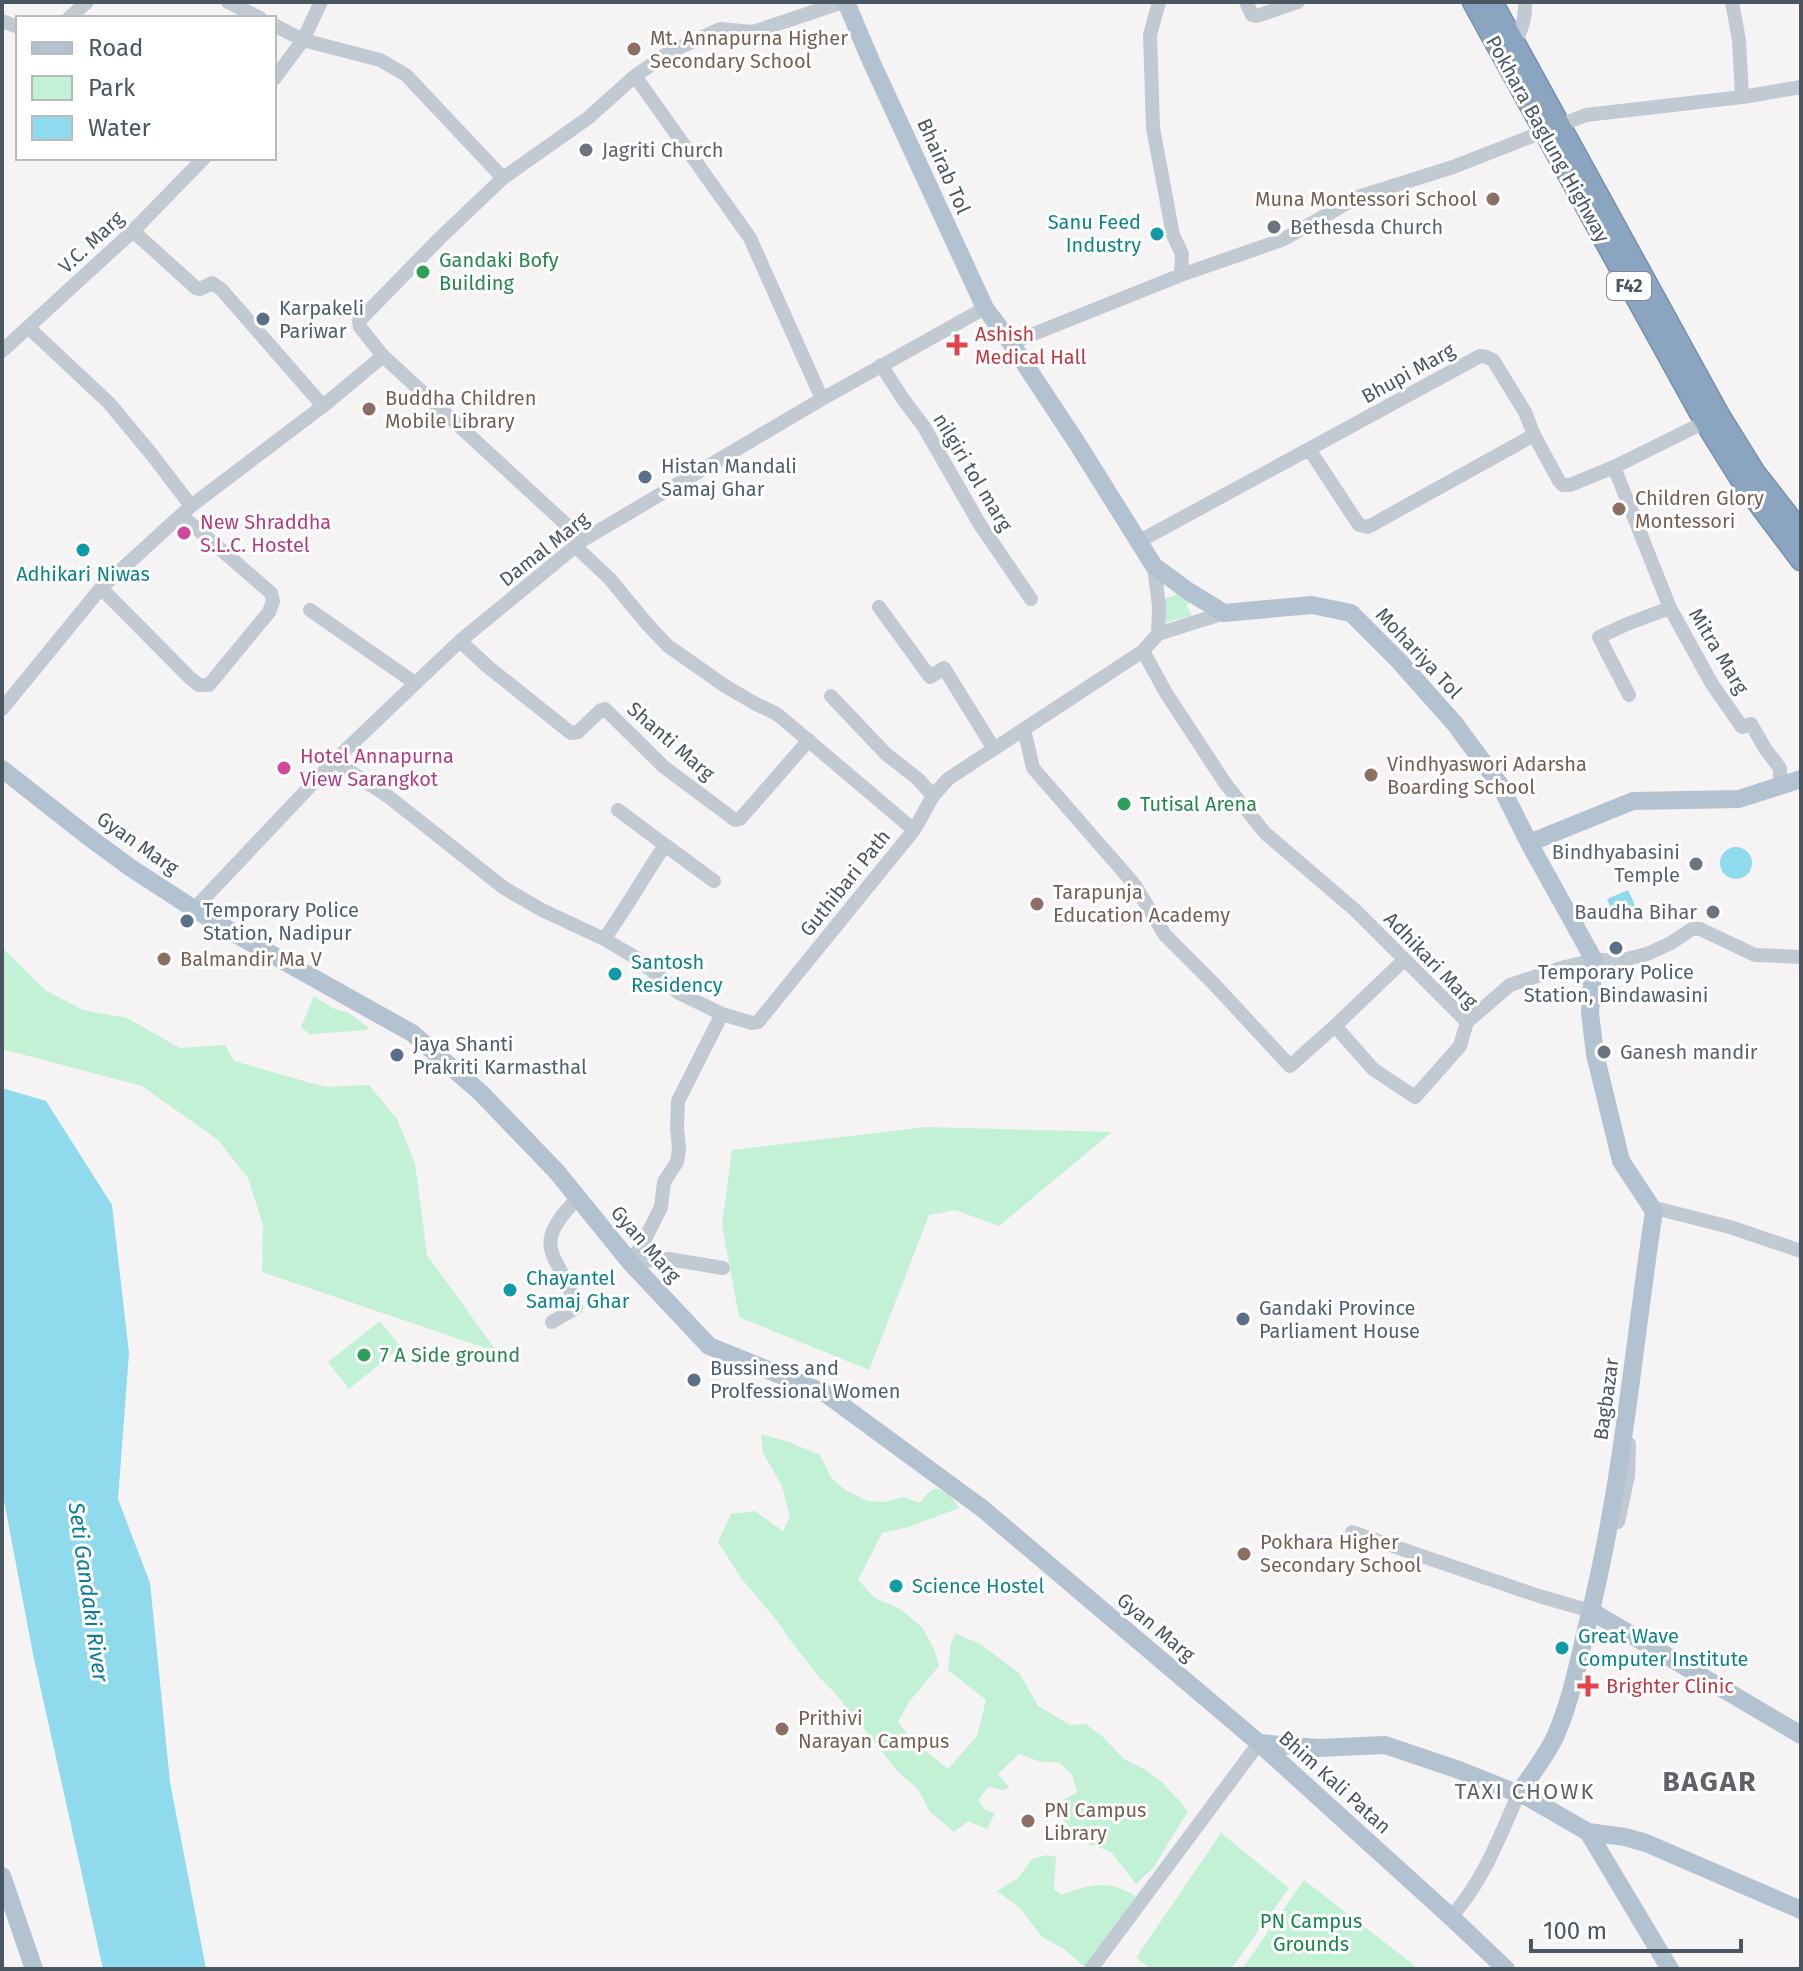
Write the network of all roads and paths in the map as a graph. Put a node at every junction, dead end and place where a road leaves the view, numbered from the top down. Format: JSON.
{"nodes":[{"id":1,"x":87,"y":2,"type":"edge"},
{"id":2,"x":228,"y":2,"type":"edge"},
{"id":3,"x":321,"y":2,"type":"edge"},
{"id":4,"x":845,"y":2,"type":"edge"},
{"id":5,"x":1159,"y":2,"type":"edge"},
{"id":6,"x":1246,"y":2,"type":"edge"},
{"id":7,"x":1298,"y":2,"type":"edge"},
{"id":8,"x":1473,"y":2,"type":"edge"},
{"id":9,"x":1492,"y":2,"type":"edge"},
{"id":10,"x":1525,"y":2,"type":"edge"},
{"id":11,"x":1732,"y":2,"type":"edge"},
{"id":12,"x":71,"y":16,"type":"edge"},
{"id":13,"x":256,"y":16,"type":"edge"},
{"id":14,"x":276,"y":26,"type":"edge"},
{"id":15,"x":303,"y":40,"type":"junction"},
{"id":16,"x":1514,"y":43,"type":"junction"},
{"id":17,"x":276,"y":76,"type":"edge"},
{"id":18,"x":635,"y":76,"type":"junction"},
{"id":19,"x":1801,"y":87,"type":"edge"},
{"id":20,"x":1742,"y":97,"type":"junction"},
{"id":21,"x":1552,"y":128,"type":"junction"},
{"id":22,"x":202,"y":160,"type":"edge"},
{"id":23,"x":503,"y":178,"type":"junction"},
{"id":24,"x":133,"y":231,"type":"junction"},
{"id":25,"x":1181,"y":275,"type":"junction"},
{"id":26,"x":985,"y":308,"type":"junction"},
{"id":27,"x":28,"y":327,"type":"junction"},
{"id":28,"x":1011,"y":343,"type":"junction"},
{"id":29,"x":2,"y":351,"type":"edge"},
{"id":30,"x":383,"y":356,"type":"junction"},
{"id":31,"x":881,"y":365,"type":"junction"},
{"id":32,"x":822,"y":399,"type":"junction"},
{"id":33,"x":323,"y":406,"type":"junction"},
{"id":34,"x":1705,"y":422,"type":"junction"},
{"id":35,"x":1534,"y":435,"type":"junction"},
{"id":36,"x":1309,"y":449,"type":"junction"},
{"id":37,"x":1614,"y":467,"type":"junction"},
{"id":38,"x":186,"y":510,"type":"junction"},
{"id":39,"x":1801,"y":532,"type":"edge"},
{"id":40,"x":1138,"y":542,"type":"junction"},
{"id":41,"x":580,"y":543,"type":"junction"},
{"id":42,"x":1801,"y":560,"type":"edge"},
{"id":43,"x":1154,"y":566,"type":"junction"},
{"id":44,"x":101,"y":588,"type":"junction"},
{"id":45,"x":1031,"y":599,"type":"dead end"},
{"id":46,"x":879,"y":607,"type":"dead end"},
{"id":47,"x":1670,"y":608,"type":"junction"},
{"id":48,"x":310,"y":610,"type":"dead end"},
{"id":49,"x":1224,"y":613,"type":"junction"},
{"id":50,"x":1158,"y":634,"type":"junction"},
{"id":51,"x":460,"y":641,"type":"junction"},
{"id":52,"x":1143,"y":651,"type":"junction"},
{"id":53,"x":415,"y":683,"type":"junction"},
{"id":54,"x":1629,"y":695,"type":"dead end"},
{"id":55,"x":831,"y":696,"type":"dead end"},
{"id":56,"x":2,"y":709,"type":"edge"},
{"id":57,"x":1024,"y":729,"type":"junction"},
{"id":58,"x":809,"y":740,"type":"junction"},
{"id":59,"x":994,"y":749,"type":"junction"},
{"id":60,"x":334,"y":761,"type":"junction"},
{"id":61,"x":2,"y":769,"type":"edge"},
{"id":62,"x":1801,"y":779,"type":"edge"},
{"id":63,"x":1780,"y":786,"type":"junction"},
{"id":64,"x":933,"y":796,"type":"junction"},
{"id":65,"x":618,"y":810,"type":"dead end"},
{"id":66,"x":914,"y":830,"type":"junction"},
{"id":67,"x":1529,"y":843,"type":"junction"},
{"id":68,"x":665,"y":845,"type":"junction"},
{"id":69,"x":714,"y":881,"type":"dead end"},
{"id":70,"x":194,"y":909,"type":"junction"},
{"id":71,"x":604,"y":939,"type":"junction"},
{"id":72,"x":1801,"y":957,"type":"edge"},
{"id":73,"x":1404,"y":960,"type":"junction"},
{"id":74,"x":1594,"y":960,"type":"junction"},
{"id":75,"x":1598,"y":987,"type":"dead end"},
{"id":76,"x":722,"y":1014,"type":"junction"},
{"id":77,"x":1467,"y":1022,"type":"junction"},
{"id":78,"x":1335,"y":1026,"type":"junction"},
{"id":79,"x":578,"y":1198,"type":"junction"},
{"id":80,"x":1657,"y":1210,"type":"junction"},
{"id":81,"x":1798,"y":1249,"type":"edge"},
{"id":82,"x":630,"y":1262,"type":"junction"},
{"id":83,"x":723,"y":1268,"type":"dead end"},
{"id":84,"x":552,"y":1322,"type":"dead end"},
{"id":85,"x":1352,"y":1532,"type":"dead end"},
{"id":86,"x":1594,"y":1613,"type":"junction"},
{"id":87,"x":1801,"y":1735,"type":"edge"},
{"id":88,"x":1259,"y":1743,"type":"junction"},
{"id":89,"x":1524,"y":1796,"type":"junction"},
{"id":90,"x":1588,"y":1832,"type":"junction"},
{"id":91,"x":2,"y":1876,"type":"edge"},
{"id":92,"x":1801,"y":1910,"type":"edge"},
{"id":93,"x":1453,"y":1914,"type":"junction"},
{"id":94,"x":34,"y":1969,"type":"edge"},
{"id":95,"x":1091,"y":1969,"type":"edge"},
{"id":96,"x":1506,"y":1969,"type":"edge"},
{"id":97,"x":1516,"y":1969,"type":"edge"},
{"id":98,"x":1670,"y":1969,"type":"edge"}],
"edges":[{"from":1,"to":12,"type":"street"},
{"from":2,"to":13,"type":"street"},
{"from":3,"to":15,"type":"street"},
{"from":4,"to":18,"type":"street"},
{"from":4,"to":26,"type":"main road","name":"Bhairab Tol"},
{"from":5,"to":25,"type":"street"},
{"from":6,"to":7,"type":"street"},
{"from":8,"to":21,"type":"highway","name":"Pokhara Baglung Highway","number":"F42"},
{"from":9,"to":16,"type":"highway","name":"Pokhara Baglung Highway","number":"F42"},
{"from":10,"to":16,"type":"street"},
{"from":11,"to":20,"type":"street"},
{"from":14,"to":15,"type":"street"},
{"from":15,"to":17,"type":"street"},
{"from":15,"to":23,"type":"street"},
{"from":16,"to":21,"type":"highway","name":"Pokhara Baglung Highway","number":"F42"},
{"from":18,"to":23,"type":"street"},
{"from":18,"to":32,"type":"street"},
{"from":19,"to":20,"type":"street"},
{"from":20,"to":21,"type":"street"},
{"from":21,"to":25,"type":"street"},
{"from":21,"to":34,"type":"highway","name":"Pokhara Baglung Highway","number":"F42"},
{"from":21,"to":39,"type":"highway","name":"Pokhara Baglung Highway","number":"F42"},
{"from":22,"to":24,"type":"street","name":"V.C. Marg"},
{"from":23,"to":30,"type":"street"},
{"from":24,"to":27,"type":"street","name":"V.C. Marg"},
{"from":24,"to":33,"type":"street"},
{"from":25,"to":28,"type":"street"},
{"from":26,"to":28,"type":"main road","name":"Bhairab Tol"},
{"from":26,"to":31,"type":"street","name":"Damal Marg"},
{"from":27,"to":29,"type":"street","name":"V.C. Marg"},
{"from":27,"to":38,"type":"street"},
{"from":28,"to":40,"type":"main road"},
{"from":30,"to":33,"type":"street"},
{"from":30,"to":41,"type":"street"},
{"from":31,"to":32,"type":"street","name":"Damal Marg"},
{"from":31,"to":45,"type":"street","name":"nilgiri tol marg"},
{"from":32,"to":41,"type":"street","name":"Damal Marg"},
{"from":33,"to":38,"type":"street"},
{"from":34,"to":37,"type":"street"},
{"from":34,"to":42,"type":"highway","name":"Pokhara Baglung Highway","number":"F42"},
{"from":35,"to":36,"type":"street"},
{"from":35,"to":36,"type":"street","name":"Bhupi Marg"},
{"from":35,"to":37,"type":"street","name":"Bhupi Marg"},
{"from":36,"to":40,"type":"street","name":"Bhupi Marg"},
{"from":37,"to":47,"type":"street"},
{"from":38,"to":44,"type":"street"},
{"from":38,"to":44,"type":"street"},
{"from":40,"to":43,"type":"main road"},
{"from":41,"to":51,"type":"street","name":"Damal Marg"},
{"from":41,"to":58,"type":"street"},
{"from":43,"to":49,"type":"main road"},
{"from":43,"to":50,"type":"street"},
{"from":44,"to":56,"type":"street"},
{"from":46,"to":59,"type":"street"},
{"from":47,"to":54,"type":"street"},
{"from":47,"to":63,"type":"street","name":"Mitra Marg"},
{"from":48,"to":53,"type":"street"},
{"from":49,"to":50,"type":"street"},
{"from":49,"to":67,"type":"main road","name":"Mohariya Tol"},
{"from":50,"to":52,"type":"street","name":"Guthibari Path"},
{"from":51,"to":53,"type":"street","name":"Damal Marg"},
{"from":51,"to":58,"type":"street","name":"Shanti Marg"},
{"from":52,"to":57,"type":"street","name":"Guthibari Path"},
{"from":52,"to":73,"type":"street","name":"Adhikari Marg"},
{"from":53,"to":60,"type":"street","name":"Damal Marg"},
{"from":55,"to":64,"type":"street"},
{"from":57,"to":59,"type":"street","name":"Guthibari Path"},
{"from":57,"to":78,"type":"street"},
{"from":58,"to":66,"type":"street"},
{"from":59,"to":64,"type":"street","name":"Guthibari Path"},
{"from":60,"to":70,"type":"street","name":"Damal Marg"},
{"from":60,"to":71,"type":"street"},
{"from":61,"to":70,"type":"main road","name":"Gyan Marg"},
{"from":62,"to":63,"type":"main road"},
{"from":63,"to":67,"type":"main road"},
{"from":64,"to":66,"type":"street","name":"Guthibari Path"},
{"from":65,"to":68,"type":"street"},
{"from":66,"to":76,"type":"street","name":"Guthibari Path"},
{"from":67,"to":74,"type":"main road","name":"Mohariya Tol"},
{"from":68,"to":69,"type":"street"},
{"from":68,"to":71,"type":"street"},
{"from":70,"to":79,"type":"main road","name":"Gyan Marg"},
{"from":71,"to":76,"type":"street"},
{"from":72,"to":74,"type":"street"},
{"from":73,"to":77,"type":"street","name":"Adhikari Marg"},
{"from":73,"to":78,"type":"street"},
{"from":74,"to":77,"type":"street"},
{"from":74,"to":80,"type":"main road"},
{"from":75,"to":80,"type":"street"},
{"from":76,"to":82,"type":"street"},
{"from":77,"to":78,"type":"street","name":"Adhikari Marg"},
{"from":79,"to":82,"type":"main road","name":"Gyan Marg"},
{"from":79,"to":84,"type":"street"},
{"from":80,"to":81,"type":"street"},
{"from":80,"to":86,"type":"main road","name":"Bagbazar"},
{"from":82,"to":83,"type":"street"},
{"from":82,"to":88,"type":"main road","name":"Gyan Marg"},
{"from":85,"to":86,"type":"street"},
{"from":86,"to":87,"type":"main road"},
{"from":86,"to":89,"type":"main road","name":"Bagbazar"},
{"from":88,"to":89,"type":"main road","name":"Bhim Kali Patan"},
{"from":88,"to":93,"type":"main road","name":"Bhim Kali Patan"},
{"from":88,"to":95,"type":"street"},
{"from":89,"to":90,"type":"main road","name":"Bhim Kali Patan"},
{"from":89,"to":93,"type":"street"},
{"from":90,"to":92,"type":"main road"},
{"from":90,"to":98,"type":"main road","name":"Bhim Kali Patan"},
{"from":91,"to":94,"type":"main road"},
{"from":93,"to":96,"type":"main road","name":"Bhim Kali Patan"},
{"from":93,"to":97,"type":"street"}]}
